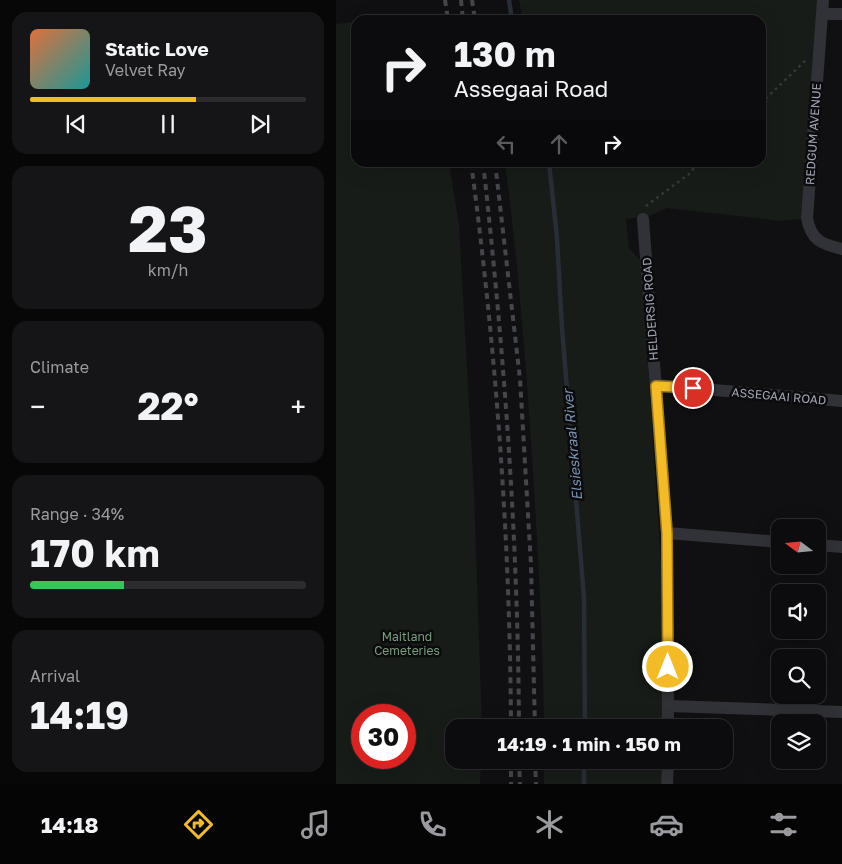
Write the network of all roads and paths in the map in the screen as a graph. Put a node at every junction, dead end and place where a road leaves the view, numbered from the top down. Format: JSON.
{"nodes":[{"id":1,"x":824,"y":0,"type":"edge"},
{"id":2,"x":822,"y":14,"type":"junction"},
{"id":3,"x":842,"y":14,"type":"edge"},
{"id":4,"x":808,"y":57,"type":"dead end"},
{"id":5,"x":766,"y":97,"type":"edge"},
{"id":6,"x":695,"y":167,"type":"edge"},
{"id":7,"x":644,"y":219,"type":"joint"},
{"id":8,"x":842,"y":249,"type":"edge"},
{"id":9,"x":656,"y":386,"type":"junction"},
{"id":10,"x":842,"y":401,"type":"edge"},
{"id":11,"x":667,"y":533,"type":"junction"},
{"id":12,"x":771,"y":541,"type":"edge"},
{"id":13,"x":826,"y":546,"type":"edge"},
{"id":14,"x":842,"y":547,"type":"edge"},
{"id":15,"x":669,"y":706,"type":"junction"},
{"id":16,"x":842,"y":712,"type":"edge"},
{"id":17,"x":668,"y":719,"type":"edge"},
{"id":18,"x":668,"y":769,"type":"edge"},
{"id":19,"x":668,"y":784,"type":"edge"}],
"edges":[{"from":1,"to":2,"type":"street","name":"REDGUM AVENUE"},
{"from":2,"to":3,"type":"street"},
{"from":2,"to":8,"type":"street","name":"REDGUM AVENUE"},
{"from":4,"to":5,"type":"path"},
{"from":6,"to":7,"type":"path"},
{"from":7,"to":9,"type":"street","name":"HELDERSIG ROAD"},
{"from":9,"to":10,"type":"street","name":"ASSEGAAI ROAD"},
{"from":9,"to":11,"type":"street","name":"HELDERSIG ROAD"},
{"from":11,"to":12,"type":"street"},
{"from":11,"to":15,"type":"street","name":"HELDERSIG ROAD"},
{"from":13,"to":14,"type":"street"},
{"from":15,"to":16,"type":"street"},
{"from":15,"to":17,"type":"street","name":"HELDERSIG ROAD"},
{"from":18,"to":19,"type":"street"}]}
